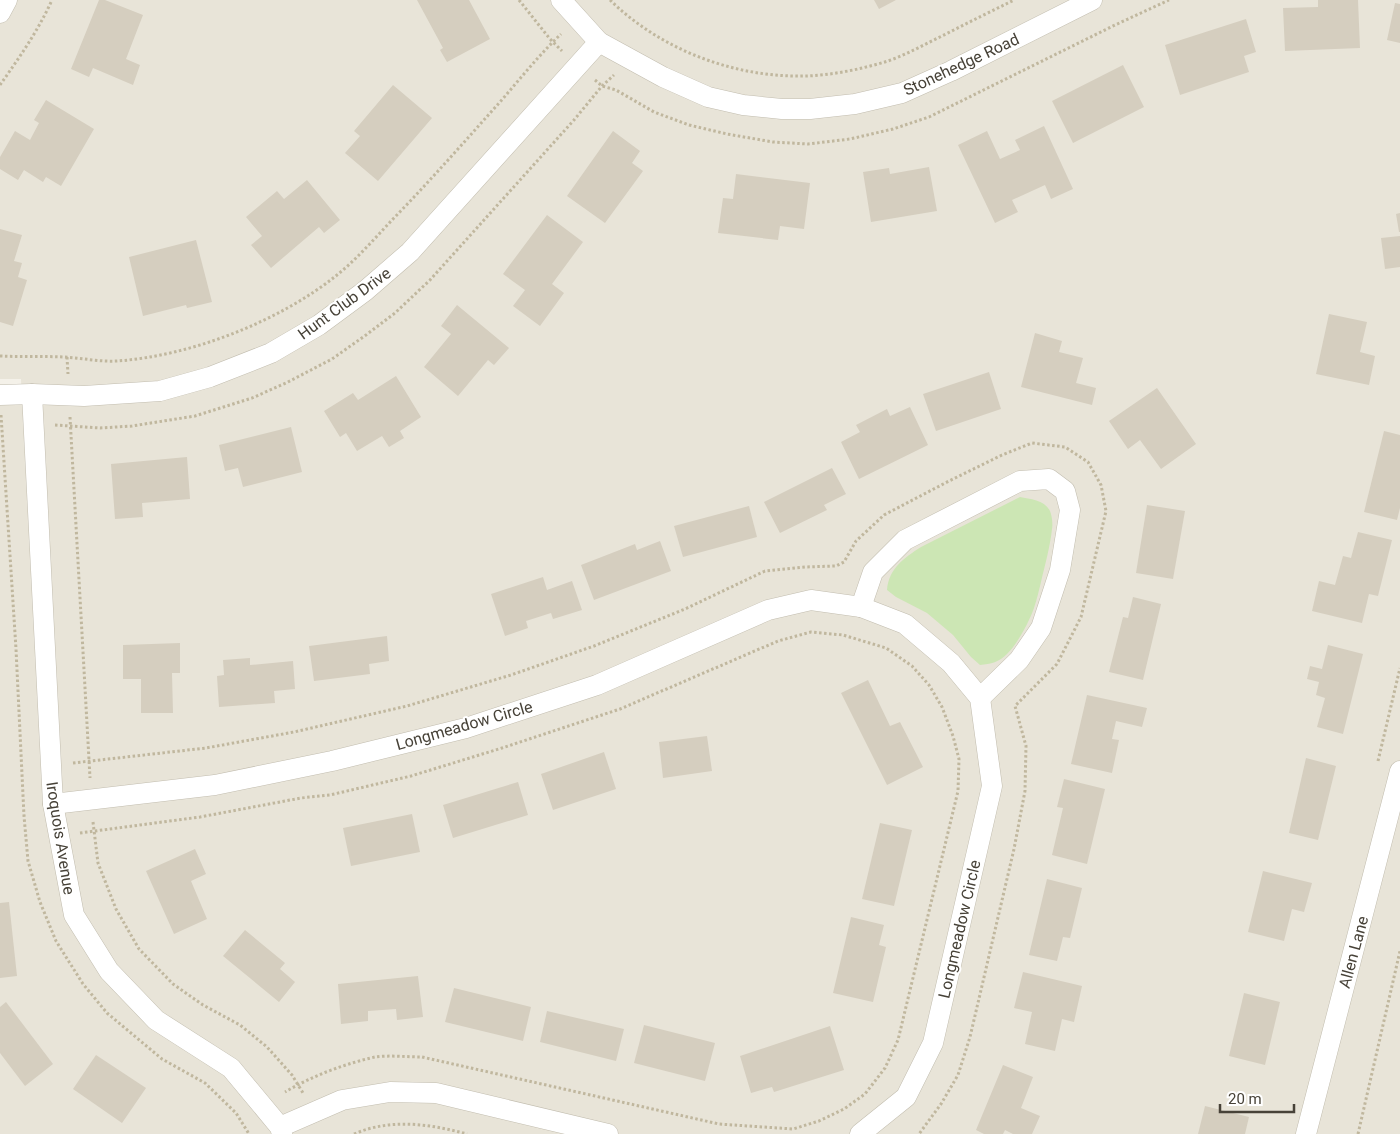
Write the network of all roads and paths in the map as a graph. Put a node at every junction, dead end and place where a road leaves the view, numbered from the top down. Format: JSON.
{"nodes":[{"id":1,"x":7,"y":0,"type":"edge"},
{"id":2,"x":52,"y":0,"type":"edge"},
{"id":3,"x":562,"y":0,"type":"edge"},
{"id":4,"x":610,"y":0,"type":"edge"},
{"id":5,"x":1014,"y":0,"type":"edge"},
{"id":6,"x":1085,"y":1,"type":"edge"},
{"id":7,"x":0,"y":13,"type":"edge"},
{"id":8,"x":577,"y":18,"type":"junction"},
{"id":9,"x":599,"y":42,"type":"junction"},
{"id":10,"x":0,"y":85,"type":"edge"},
{"id":11,"x":0,"y":356,"type":"edge"},
{"id":12,"x":67,"y":357,"type":"junction"},
{"id":13,"x":32,"y":394,"type":"junction"},
{"id":14,"x":0,"y":395,"type":"edge"},
{"id":15,"x":68,"y":395,"type":"junction"},
{"id":16,"x":861,"y":607,"type":"junction"},
{"id":17,"x":980,"y":698,"type":"junction"},
{"id":18,"x":90,"y":761,"type":"junction"},
{"id":19,"x":70,"y":763,"type":"dead end"},
{"id":20,"x":1400,"y":771,"type":"edge"},
{"id":21,"x":91,"y":799,"type":"junction"},
{"id":22,"x":53,"y":804,"type":"junction"},
{"id":23,"x":94,"y":831,"type":"junction"},
{"id":24,"x":75,"y":833,"type":"dead end"},
{"id":25,"x":1400,"y":951,"type":"edge"},
{"id":26,"x":298,"y":1084,"type":"junction"},
{"id":27,"x":285,"y":1092,"type":"dead end"},
{"id":28,"x":315,"y":1112,"type":"junction"},
{"id":29,"x":281,"y":1131,"type":"edge"},
{"id":30,"x":354,"y":1134,"type":"edge"},
{"id":31,"x":467,"y":1134,"type":"edge"},
{"id":32,"x":608,"y":1134,"type":"edge"},
{"id":33,"x":860,"y":1134,"type":"edge"},
{"id":34,"x":919,"y":1134,"type":"edge"},
{"id":35,"x":1306,"y":1134,"type":"edge"},
{"id":36,"x":1358,"y":1134,"type":"edge"}],
"edges":[{"from":1,"to":7,"type":"street"},
{"from":2,"to":10,"type":"path"},
{"from":3,"to":8,"type":"street","name":"Stonehedge Road"},
{"from":4,"to":5,"type":"path"},
{"from":6,"to":9,"type":"street","name":"Stonehedge Road"},
{"from":8,"to":9,"type":"street","name":"Stonehedge Road"},
{"from":8,"to":12,"type":"path"},
{"from":9,"to":15,"type":"street","name":"Hunt Club Drive"},
{"from":11,"to":12,"type":"path"},
{"from":12,"to":15,"type":"path"},
{"from":13,"to":14,"type":"street","name":"Hunt Club Drive"},
{"from":13,"to":15,"type":"street","name":"Hunt Club Drive"},
{"from":13,"to":22,"type":"street","name":"Iroquois Avenue"},
{"from":15,"to":18,"type":"path"},
{"from":16,"to":17,"type":"street","name":"Longmeadow Circle"},
{"from":16,"to":17,"type":"street"},
{"from":16,"to":21,"type":"street","name":"Longmeadow Circle"},
{"from":17,"to":33,"type":"street","name":"Longmeadow Circle"},
{"from":18,"to":19,"type":"path"},
{"from":18,"to":21,"type":"path"},
{"from":18,"to":34,"type":"path"},
{"from":20,"to":35,"type":"street","name":"Allen Lane"},
{"from":21,"to":22,"type":"street","name":"Longmeadow Circle"},
{"from":21,"to":23,"type":"path"},
{"from":22,"to":29,"type":"street","name":"Iroquois Avenue"},
{"from":23,"to":24,"type":"path"},
{"from":23,"to":26,"type":"path"},
{"from":23,"to":26,"type":"path"},
{"from":25,"to":36,"type":"path"},
{"from":26,"to":27,"type":"path"},
{"from":26,"to":28,"type":"path"},
{"from":28,"to":29,"type":"street"},
{"from":28,"to":32,"type":"street"},
{"from":30,"to":31,"type":"path"}]}
